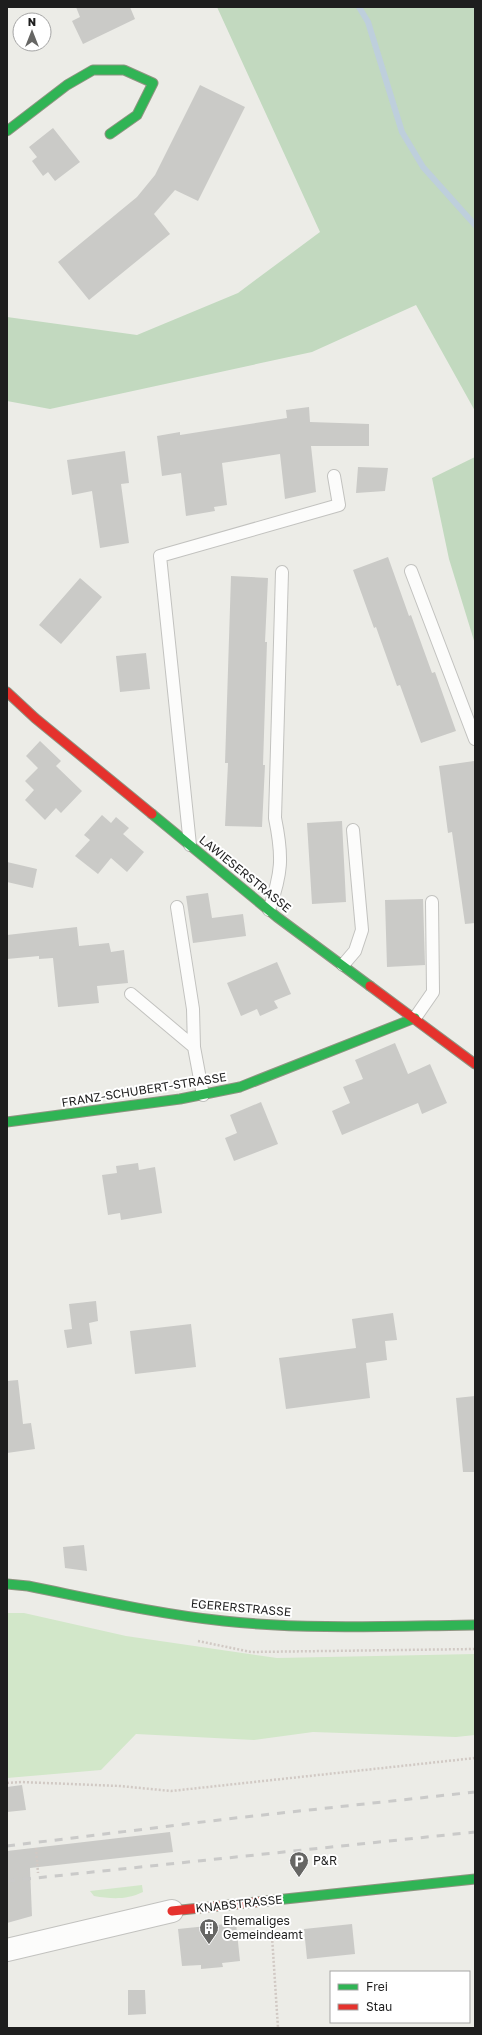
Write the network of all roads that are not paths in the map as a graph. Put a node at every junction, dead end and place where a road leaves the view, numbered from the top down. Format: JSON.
{"nodes":[{"id":1,"x":7,"y":131,"type":"edge"},
{"id":2,"x":110,"y":134,"type":"dead end"},
{"id":3,"x":334,"y":476,"type":"dead end"},
{"id":4,"x":411,"y":571,"type":"dead end"},
{"id":5,"x":282,"y":572,"type":"dead end"},
{"id":6,"x":7,"y":692,"type":"edge"},
{"id":7,"x":475,"y":739,"type":"edge"},
{"id":8,"x":353,"y":830,"type":"dead end"},
{"id":9,"x":190,"y":845,"type":"junction"},
{"id":10,"x":432,"y":902,"type":"dead end"},
{"id":11,"x":177,"y":907,"type":"dead end"},
{"id":12,"x":269,"y":910,"type":"junction"},
{"id":13,"x":343,"y":965,"type":"junction"},
{"id":14,"x":131,"y":994,"type":"dead end"},
{"id":15,"x":415,"y":1018,"type":"junction"},
{"id":16,"x":194,"y":1047,"type":"junction"},
{"id":17,"x":475,"y":1064,"type":"edge"},
{"id":18,"x":203,"y":1095,"type":"junction"},
{"id":19,"x":7,"y":1122,"type":"edge"},
{"id":20,"x":7,"y":1584,"type":"edge"},
{"id":21,"x":475,"y":1625,"type":"edge"},
{"id":22,"x":475,"y":1879,"type":"edge"},
{"id":23,"x":172,"y":1911,"type":"joint"},
{"id":24,"x":7,"y":1950,"type":"edge"}],
"edges":[{"from":1,"to":2,"type":"street"},
{"from":3,"to":9,"type":"lane"},
{"from":4,"to":7,"type":"lane"},
{"from":5,"to":12,"type":"lane"},
{"from":6,"to":9,"type":"street","name":"LAWIESERSTRASSE"},
{"from":8,"to":13,"type":"lane"},
{"from":9,"to":12,"type":"street","name":"LAWIESERSTRASSE"},
{"from":10,"to":15,"type":"lane"},
{"from":11,"to":16,"type":"lane"},
{"from":12,"to":13,"type":"street","name":"LAWIESERSTRASSE"},
{"from":13,"to":15,"type":"street","name":"LAWIESERSTRASSE"},
{"from":14,"to":16,"type":"lane"},
{"from":15,"to":17,"type":"street","name":"LAWIESERSTRASSE"},
{"from":15,"to":18,"type":"street","name":"FRANZ-SCHUBERT-STRASSE"},
{"from":16,"to":18,"type":"lane"},
{"from":18,"to":19,"type":"street","name":"FRANZ-SCHUBERT-STRASSE"},
{"from":20,"to":21,"type":"street","name":"EGERERSTRASSE"},
{"from":22,"to":23,"type":"street","name":"KNABSTRASSE"},
{"from":23,"to":24,"type":"street","name":"KNABSTRASSE"}]}
